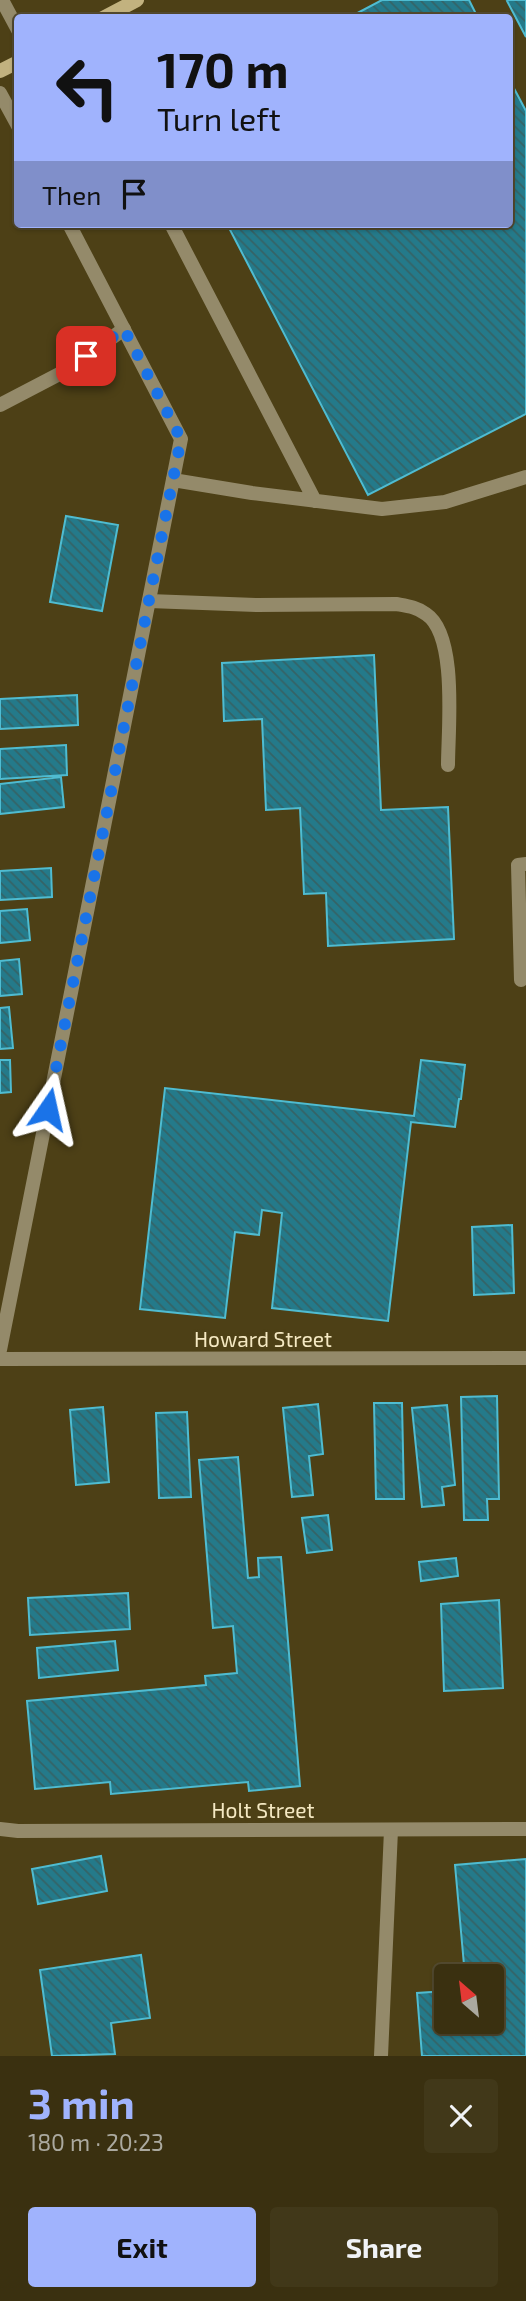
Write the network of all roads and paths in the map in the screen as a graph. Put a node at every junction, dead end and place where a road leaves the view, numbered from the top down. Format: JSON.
{"nodes":[{"id":1,"x":2,"y":0,"type":"edge"},
{"id":2,"x":137,"y":0,"type":"edge"},
{"id":3,"x":111,"y":14,"type":"edge"},
{"id":4,"x":14,"y":22,"type":"edge"},
{"id":5,"x":0,"y":93,"type":"edge"},
{"id":6,"x":14,"y":119,"type":"edge"},
{"id":7,"x":71,"y":228,"type":"edge"},
{"id":8,"x":172,"y":228,"type":"edge"},
{"id":9,"x":124,"y":329,"type":"junction"},
{"id":10,"x":0,"y":405,"type":"edge"},
{"id":11,"x":526,"y":477,"type":"edge"},
{"id":12,"x":173,"y":481,"type":"junction"},
{"id":13,"x":315,"y":501,"type":"junction"},
{"id":14,"x":149,"y":601,"type":"junction"},
{"id":15,"x":448,"y":765,"type":"dead end"},
{"id":16,"x":526,"y":864,"type":"edge"},
{"id":17,"x":521,"y":980,"type":"dead end"},
{"id":18,"x":0,"y":1350,"type":"edge"},
{"id":19,"x":526,"y":1358,"type":"edge"},
{"id":20,"x":0,"y":1359,"type":"edge"},
{"id":21,"x":0,"y":1829,"type":"edge"},
{"id":22,"x":391,"y":1829,"type":"junction"},
{"id":23,"x":526,"y":1829,"type":"edge"},
{"id":24,"x":381,"y":2056,"type":"edge"}],
"edges":[{"from":1,"to":4,"type":"street"},
{"from":2,"to":3,"type":"main road"},
{"from":5,"to":6,"type":"street"},
{"from":7,"to":9,"type":"street"},
{"from":8,"to":13,"type":"street"},
{"from":9,"to":10,"type":"street"},
{"from":9,"to":12,"type":"street"},
{"from":11,"to":13,"type":"street"},
{"from":12,"to":13,"type":"street"},
{"from":12,"to":14,"type":"street"},
{"from":14,"to":15,"type":"street"},
{"from":14,"to":18,"type":"street"},
{"from":16,"to":17,"type":"street"},
{"from":19,"to":20,"type":"street","name":"Howard Street"},
{"from":21,"to":22,"type":"street","name":"Holt Street"},
{"from":22,"to":23,"type":"street","name":"Holt Street"},
{"from":22,"to":24,"type":"street"}]}
